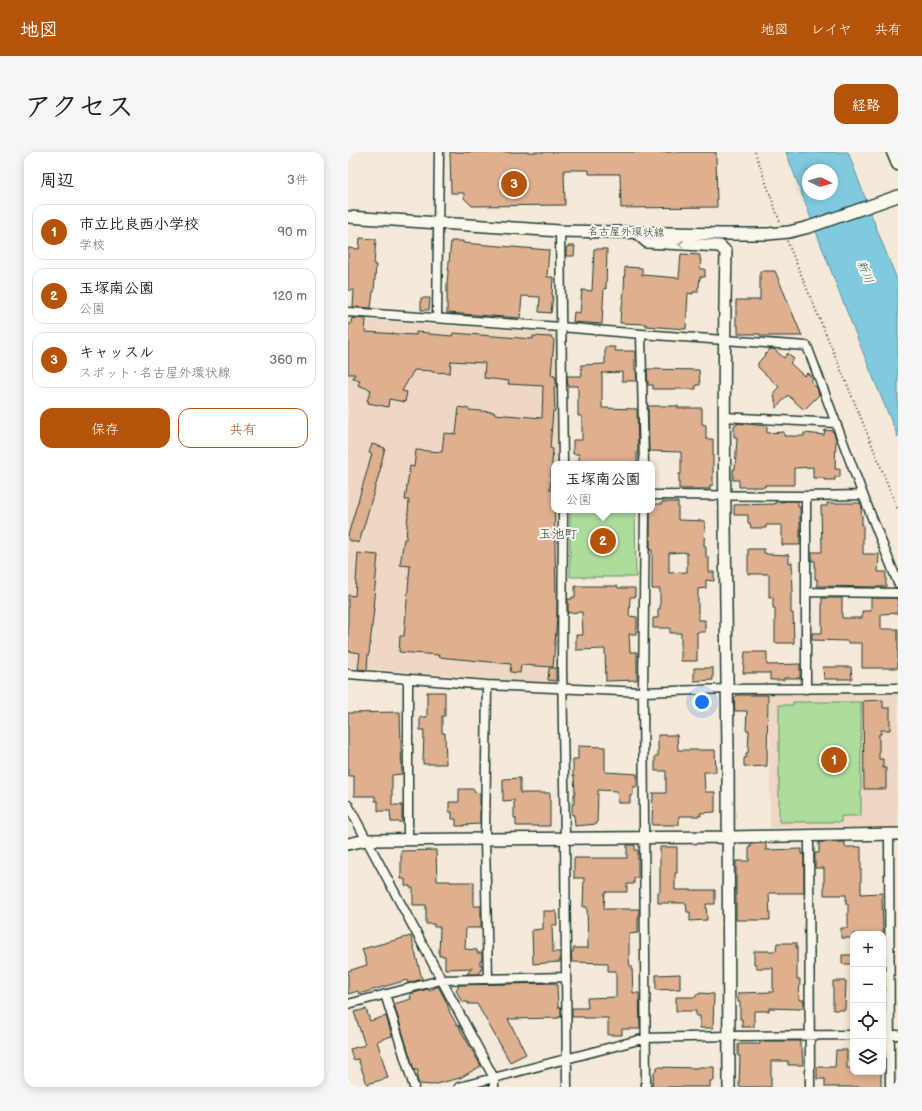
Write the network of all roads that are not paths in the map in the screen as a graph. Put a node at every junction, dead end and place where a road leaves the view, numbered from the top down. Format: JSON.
{"nodes":[{"id":1,"x":439,"y":152,"type":"edge"},
{"id":2,"x":893,"y":152,"type":"edge"},
{"id":3,"x":898,"y":164,"type":"edge"},
{"id":4,"x":897,"y":196,"type":"edge"},
{"id":5,"x":348,"y":217,"type":"edge"},
{"id":6,"x":439,"y":223,"type":"junction"},
{"id":7,"x":560,"y":231,"type":"junction"},
{"id":8,"x":637,"y":233,"type":"junction"},
{"id":9,"x":348,"y":312,"type":"edge"},
{"id":10,"x":437,"y":318,"type":"junction"},
{"id":11,"x":561,"y":327,"type":"junction"},
{"id":12,"x":641,"y":334,"type":"junction"},
{"id":13,"x":724,"y":340,"type":"junction"},
{"id":14,"x":724,"y":417,"type":"junction"},
{"id":15,"x":836,"y":423,"type":"junction"},
{"id":16,"x":563,"y":461,"type":"edge"},
{"id":17,"x":644,"y":461,"type":"edge"},
{"id":18,"x":655,"y":495,"type":"edge"},
{"id":19,"x":863,"y":495,"type":"junction"},
{"id":20,"x":725,"y":496,"type":"junction"},
{"id":21,"x":806,"y":496,"type":"junction"},
{"id":22,"x":563,"y":513,"type":"edge"},
{"id":23,"x":645,"y":513,"type":"edge"},
{"id":24,"x":898,"y":583,"type":"edge"},
{"id":25,"x":806,"y":592,"type":"junction"},
{"id":26,"x":898,"y":593,"type":"edge"},
{"id":27,"x":348,"y":674,"type":"edge"},
{"id":28,"x":408,"y":678,"type":"junction"},
{"id":29,"x":487,"y":685,"type":"junction"},
{"id":30,"x":898,"y":688,"type":"edge"},
{"id":31,"x":562,"y":689,"type":"junction"},
{"id":32,"x":727,"y":689,"type":"junction"},
{"id":33,"x":806,"y":689,"type":"junction"},
{"id":34,"x":642,"y":692,"type":"junction"},
{"id":35,"x":348,"y":805,"type":"edge"},
{"id":36,"x":893,"y":834,"type":"edge"},
{"id":37,"x":809,"y":836,"type":"junction"},
{"id":38,"x":729,"y":837,"type":"junction"},
{"id":39,"x":565,"y":838,"type":"junction"},
{"id":40,"x":644,"y":838,"type":"junction"},
{"id":41,"x":408,"y":839,"type":"junction"},
{"id":42,"x":486,"y":839,"type":"junction"},
{"id":43,"x":366,"y":840,"type":"junction"},
{"id":44,"x":348,"y":844,"type":"edge"},
{"id":45,"x":566,"y":977,"type":"junction"},
{"id":46,"x":488,"y":979,"type":"junction"},
{"id":47,"x":441,"y":980,"type":"junction"},
{"id":48,"x":385,"y":994,"type":"junction"},
{"id":49,"x":348,"y":1004,"type":"edge"},
{"id":50,"x":850,"y":1035,"type":"edge"},
{"id":51,"x":890,"y":1035,"type":"edge"},
{"id":52,"x":729,"y":1036,"type":"junction"},
{"id":53,"x":809,"y":1036,"type":"junction"},
{"id":54,"x":646,"y":1038,"type":"junction"},
{"id":55,"x":567,"y":1059,"type":"junction"},
{"id":56,"x":494,"y":1078,"type":"junction"},
{"id":57,"x":414,"y":1087,"type":"edge"},
{"id":58,"x":459,"y":1087,"type":"edge"},
{"id":59,"x":494,"y":1087,"type":"edge"},
{"id":60,"x":567,"y":1087,"type":"edge"},
{"id":61,"x":646,"y":1087,"type":"edge"},
{"id":62,"x":729,"y":1087,"type":"edge"},
{"id":63,"x":810,"y":1087,"type":"edge"},
{"id":64,"x":890,"y":1087,"type":"edge"}],
"edges":[{"from":1,"to":6,"type":"street"},
{"from":2,"to":3,"type":"main road"},
{"from":4,"to":8,"type":"street","name":"名古屋外環状線"},
{"from":5,"to":6,"type":"street","name":"名古屋外環状線"},
{"from":6,"to":7,"type":"street","name":"名古屋外環状線"},
{"from":6,"to":10,"type":"street"},
{"from":7,"to":8,"type":"street","name":"名古屋外環状線"},
{"from":7,"to":11,"type":"street"},
{"from":13,"to":8,"type":"street","one_way":true},
{"from":9,"to":10,"type":"street"},
{"from":10,"to":11,"type":"street"},
{"from":11,"to":12,"type":"street"},
{"from":11,"to":16,"type":"street"},
{"from":12,"to":13,"type":"street"},
{"from":12,"to":17,"type":"street"},
{"from":13,"to":14,"type":"street"},
{"from":13,"to":15,"type":"street"},
{"from":14,"to":15,"type":"street"},
{"from":14,"to":20,"type":"street"},
{"from":15,"to":19,"type":"street"},
{"from":18,"to":20,"type":"street"},
{"from":19,"to":21,"type":"street"},
{"from":19,"to":24,"type":"street"},
{"from":20,"to":21,"type":"street"},
{"from":20,"to":32,"type":"street"},
{"from":21,"to":25,"type":"street"},
{"from":22,"to":31,"type":"street"},
{"from":23,"to":34,"type":"street"},
{"from":25,"to":26,"type":"street"},
{"from":25,"to":33,"type":"street"},
{"from":27,"to":28,"type":"street"},
{"from":28,"to":29,"type":"street"},
{"from":28,"to":41,"type":"street"},
{"from":29,"to":31,"type":"street"},
{"from":29,"to":42,"type":"street"},
{"from":30,"to":33,"type":"street"},
{"from":31,"to":34,"type":"street"},
{"from":31,"to":39,"type":"street"},
{"from":32,"to":33,"type":"street"},
{"from":32,"to":34,"type":"street"},
{"from":32,"to":38,"type":"street"},
{"from":34,"to":40,"type":"street"},
{"from":35,"to":43,"type":"street"},
{"from":36,"to":37,"type":"street"},
{"from":36,"to":51,"type":"street"},
{"from":37,"to":38,"type":"street"},
{"from":37,"to":53,"type":"street"},
{"from":38,"to":40,"type":"street"},
{"from":38,"to":52,"type":"street"},
{"from":39,"to":40,"type":"street"},
{"from":39,"to":42,"type":"street"},
{"from":39,"to":45,"type":"street"},
{"from":40,"to":54,"type":"street"},
{"from":41,"to":42,"type":"street"},
{"from":41,"to":43,"type":"street"},
{"from":42,"to":46,"type":"street"},
{"from":43,"to":44,"type":"street"},
{"from":43,"to":47,"type":"street"},
{"from":45,"to":46,"type":"street"},
{"from":45,"to":55,"type":"street"},
{"from":46,"to":47,"type":"street"},
{"from":47,"to":48,"type":"street"},
{"from":47,"to":56,"type":"street"},
{"from":48,"to":49,"type":"street"},
{"from":48,"to":57,"type":"street"},
{"from":50,"to":53,"type":"street"},
{"from":51,"to":64,"type":"street"},
{"from":52,"to":53,"type":"street"},
{"from":52,"to":54,"type":"street"},
{"from":52,"to":62,"type":"street"},
{"from":53,"to":63,"type":"street"},
{"from":54,"to":55,"type":"street"},
{"from":54,"to":61,"type":"street"},
{"from":55,"to":56,"type":"street"},
{"from":55,"to":60,"type":"street"},
{"from":56,"to":58,"type":"street"},
{"from":56,"to":59,"type":"street"}]}
